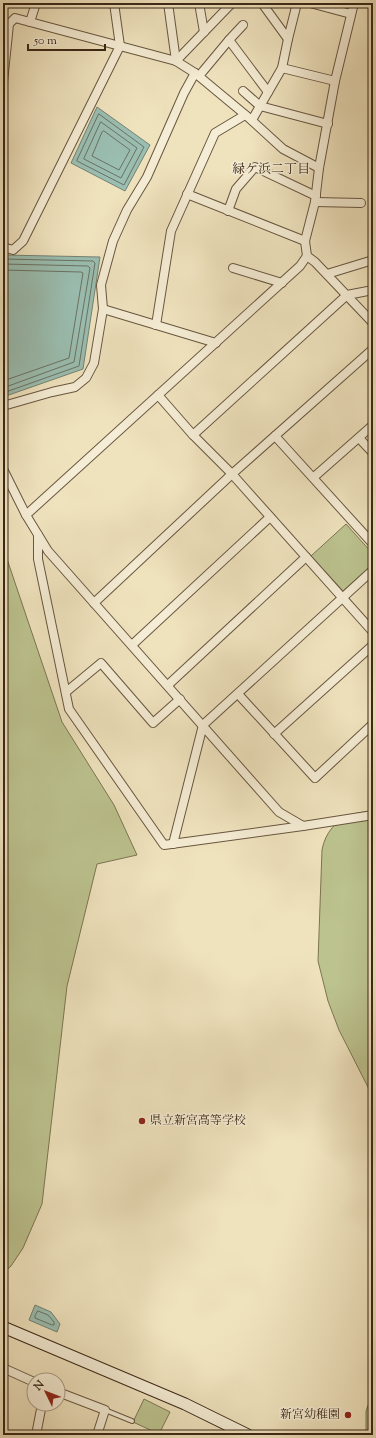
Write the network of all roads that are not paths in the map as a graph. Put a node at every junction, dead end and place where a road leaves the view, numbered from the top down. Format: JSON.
{"nodes":[{"id":1,"x":36,"y":3,"type":"edge"},
{"id":2,"x":114,"y":3,"type":"edge"},
{"id":3,"x":168,"y":3,"type":"edge"},
{"id":4,"x":199,"y":3,"type":"edge"},
{"id":5,"x":232,"y":3,"type":"edge"},
{"id":6,"x":297,"y":3,"type":"edge"},
{"id":7,"x":310,"y":3,"type":"edge"},
{"id":8,"x":354,"y":3,"type":"edge"},
{"id":9,"x":264,"y":6,"type":"dead end"},
{"id":10,"x":351,"y":14,"type":"junction"},
{"id":11,"x":30,"y":22,"type":"junction"},
{"id":12,"x":243,"y":25,"type":"dead end"},
{"id":13,"x":204,"y":32,"type":"junction"},
{"id":14,"x":288,"y":39,"type":"junction"},
{"id":15,"x":229,"y":40,"type":"junction"},
{"id":16,"x":120,"y":46,"type":"junction"},
{"id":17,"x":176,"y":61,"type":"junction"},
{"id":18,"x":282,"y":68,"type":"junction"},
{"id":19,"x":197,"y":75,"type":"junction"},
{"id":20,"x":335,"y":81,"type":"junction"},
{"id":21,"x":3,"y":82,"type":"edge"},
{"id":22,"x":243,"y":91,"type":"dead end"},
{"id":23,"x":268,"y":92,"type":"junction"},
{"id":24,"x":260,"y":106,"type":"junction"},
{"id":25,"x":248,"y":118,"type":"junction"},
{"id":26,"x":328,"y":124,"type":"junction"},
{"id":27,"x":319,"y":168,"type":"junction"},
{"id":28,"x":187,"y":194,"type":"junction"},
{"id":29,"x":316,"y":199,"type":"junction"},
{"id":30,"x":361,"y":203,"type":"dead end"},
{"id":31,"x":228,"y":211,"type":"junction"},
{"id":32,"x":305,"y":241,"type":"junction"},
{"id":33,"x":3,"y":247,"type":"edge"},
{"id":34,"x":307,"y":256,"type":"junction"},
{"id":35,"x":373,"y":260,"type":"edge"},
{"id":36,"x":233,"y":268,"type":"dead end"},
{"id":37,"x":327,"y":274,"type":"junction"},
{"id":38,"x":282,"y":283,"type":"junction"},
{"id":39,"x":373,"y":290,"type":"edge"},
{"id":40,"x":347,"y":295,"type":"junction"},
{"id":41,"x":103,"y":309,"type":"junction"},
{"id":42,"x":370,"y":315,"type":"edge"},
{"id":43,"x":373,"y":323,"type":"edge"},
{"id":44,"x":156,"y":325,"type":"junction"},
{"id":45,"x":216,"y":343,"type":"junction"},
{"id":46,"x":373,"y":349,"type":"edge"},
{"id":47,"x":158,"y":396,"type":"junction"},
{"id":48,"x":3,"y":406,"type":"edge"},
{"id":49,"x":373,"y":425,"type":"edge"},
{"id":50,"x":193,"y":435,"type":"junction"},
{"id":51,"x":275,"y":436,"type":"junction"},
{"id":52,"x":359,"y":438,"type":"junction"},
{"id":53,"x":373,"y":453,"type":"edge"},
{"id":54,"x":3,"y":469,"type":"edge"},
{"id":55,"x":232,"y":474,"type":"junction"},
{"id":56,"x":314,"y":478,"type":"junction"},
{"id":57,"x":26,"y":515,"type":"junction"},
{"id":58,"x":270,"y":517,"type":"junction"},
{"id":59,"x":38,"y":534,"type":"junction"},
{"id":60,"x":373,"y":544,"type":"edge"},
{"id":61,"x":306,"y":557,"type":"junction"},
{"id":62,"x":373,"y":570,"type":"edge"},
{"id":63,"x":343,"y":598,"type":"junction"},
{"id":64,"x":94,"y":603,"type":"junction"},
{"id":65,"x":373,"y":632,"type":"edge"},
{"id":66,"x":132,"y":645,"type":"junction"},
{"id":67,"x":373,"y":645,"type":"edge"},
{"id":68,"x":168,"y":685,"type":"junction"},
{"id":69,"x":66,"y":692,"type":"junction"},
{"id":70,"x":238,"y":694,"type":"junction"},
{"id":71,"x":180,"y":699,"type":"junction"},
{"id":72,"x":373,"y":724,"type":"edge"},
{"id":73,"x":203,"y":725,"type":"junction"},
{"id":74,"x":274,"y":734,"type":"junction"},
{"id":75,"x":373,"y":815,"type":"edge"},
{"id":76,"x":303,"y":826,"type":"junction"},
{"id":77,"x":173,"y":844,"type":"junction"},
{"id":78,"x":3,"y":1327,"type":"edge"},
{"id":79,"x":3,"y":1368,"type":"edge"},
{"id":80,"x":26,"y":1378,"type":"edge"},
{"id":81,"x":66,"y":1395,"type":"edge"},
{"id":82,"x":105,"y":1410,"type":"junction"},
{"id":83,"x":40,"y":1412,"type":"edge"},
{"id":84,"x":132,"y":1421,"type":"dead end"},
{"id":85,"x":36,"y":1435,"type":"edge"},
{"id":86,"x":98,"y":1435,"type":"edge"},
{"id":87,"x":248,"y":1435,"type":"edge"}],
"edges":[{"from":1,"to":11,"type":"street"},
{"from":2,"to":16,"type":"street"},
{"from":3,"to":17,"type":"street"},
{"from":4,"to":13,"type":"street"},
{"from":5,"to":13,"type":"street"},
{"from":6,"to":14,"type":"street"},
{"from":7,"to":10,"type":"street"},
{"from":8,"to":10,"type":"street"},
{"from":9,"to":14,"type":"street"},
{"from":10,"to":20,"type":"street"},
{"from":11,"to":16,"type":"street"},
{"from":11,"to":21,"type":"street"},
{"from":12,"to":15,"type":"street"},
{"from":13,"to":17,"type":"street"},
{"from":14,"to":18,"type":"street"},
{"from":15,"to":19,"type":"street"},
{"from":15,"to":23,"type":"street"},
{"from":16,"to":17,"type":"street"},
{"from":16,"to":33,"type":"street"},
{"from":17,"to":19,"type":"street"},
{"from":18,"to":20,"type":"street"},
{"from":18,"to":23,"type":"street"},
{"from":19,"to":25,"type":"street"},
{"from":19,"to":41,"type":"street"},
{"from":20,"to":26,"type":"street"},
{"from":22,"to":24,"type":"street"},
{"from":23,"to":24,"type":"street"},
{"from":24,"to":25,"type":"street"},
{"from":24,"to":26,"type":"street"},
{"from":25,"to":27,"type":"street"},
{"from":25,"to":28,"type":"street"},
{"from":26,"to":27,"type":"street"},
{"from":27,"to":29,"type":"street"},
{"from":28,"to":31,"type":"street"},
{"from":28,"to":44,"type":"street"},
{"from":29,"to":30,"type":"street"},
{"from":29,"to":31,"type":"street"},
{"from":29,"to":32,"type":"street"},
{"from":31,"to":32,"type":"street"},
{"from":32,"to":34,"type":"street"},
{"from":34,"to":37,"type":"street"},
{"from":34,"to":38,"type":"street"},
{"from":35,"to":37,"type":"street"},
{"from":36,"to":38,"type":"street"},
{"from":37,"to":40,"type":"street"},
{"from":38,"to":45,"type":"street"},
{"from":39,"to":40,"type":"street"},
{"from":40,"to":42,"type":"street"},
{"from":40,"to":50,"type":"street"},
{"from":41,"to":44,"type":"street"},
{"from":41,"to":48,"type":"street"},
{"from":42,"to":43,"type":"street"},
{"from":44,"to":45,"type":"street"},
{"from":45,"to":47,"type":"street"},
{"from":46,"to":51,"type":"street"},
{"from":47,"to":50,"type":"street"},
{"from":47,"to":57,"type":"street"},
{"from":49,"to":52,"type":"street"},
{"from":50,"to":55,"type":"street"},
{"from":51,"to":55,"type":"street"},
{"from":51,"to":56,"type":"street"},
{"from":52,"to":53,"type":"street"},
{"from":52,"to":56,"type":"street"},
{"from":54,"to":57,"type":"street"},
{"from":55,"to":58,"type":"street"},
{"from":55,"to":64,"type":"street"},
{"from":56,"to":60,"type":"street"},
{"from":57,"to":59,"type":"street"},
{"from":58,"to":61,"type":"street"},
{"from":58,"to":66,"type":"street"},
{"from":59,"to":64,"type":"street"},
{"from":59,"to":69,"type":"street"},
{"from":61,"to":63,"type":"street"},
{"from":61,"to":68,"type":"street"},
{"from":62,"to":63,"type":"street"},
{"from":63,"to":65,"type":"street"},
{"from":63,"to":70,"type":"street"},
{"from":64,"to":66,"type":"street"},
{"from":66,"to":68,"type":"street"},
{"from":67,"to":74,"type":"street"},
{"from":68,"to":71,"type":"street"},
{"from":69,"to":71,"type":"street"},
{"from":69,"to":77,"type":"street"},
{"from":70,"to":73,"type":"street"},
{"from":70,"to":74,"type":"street"},
{"from":71,"to":73,"type":"street"},
{"from":72,"to":74,"type":"street"},
{"from":73,"to":76,"type":"street"},
{"from":73,"to":77,"type":"street"},
{"from":75,"to":76,"type":"street"},
{"from":76,"to":77,"type":"street"},
{"from":78,"to":87,"type":"street"},
{"from":79,"to":80,"type":"street"},
{"from":81,"to":82,"type":"street"},
{"from":82,"to":84,"type":"lane"},
{"from":82,"to":86,"type":"street"},
{"from":83,"to":85,"type":"street"}]}
